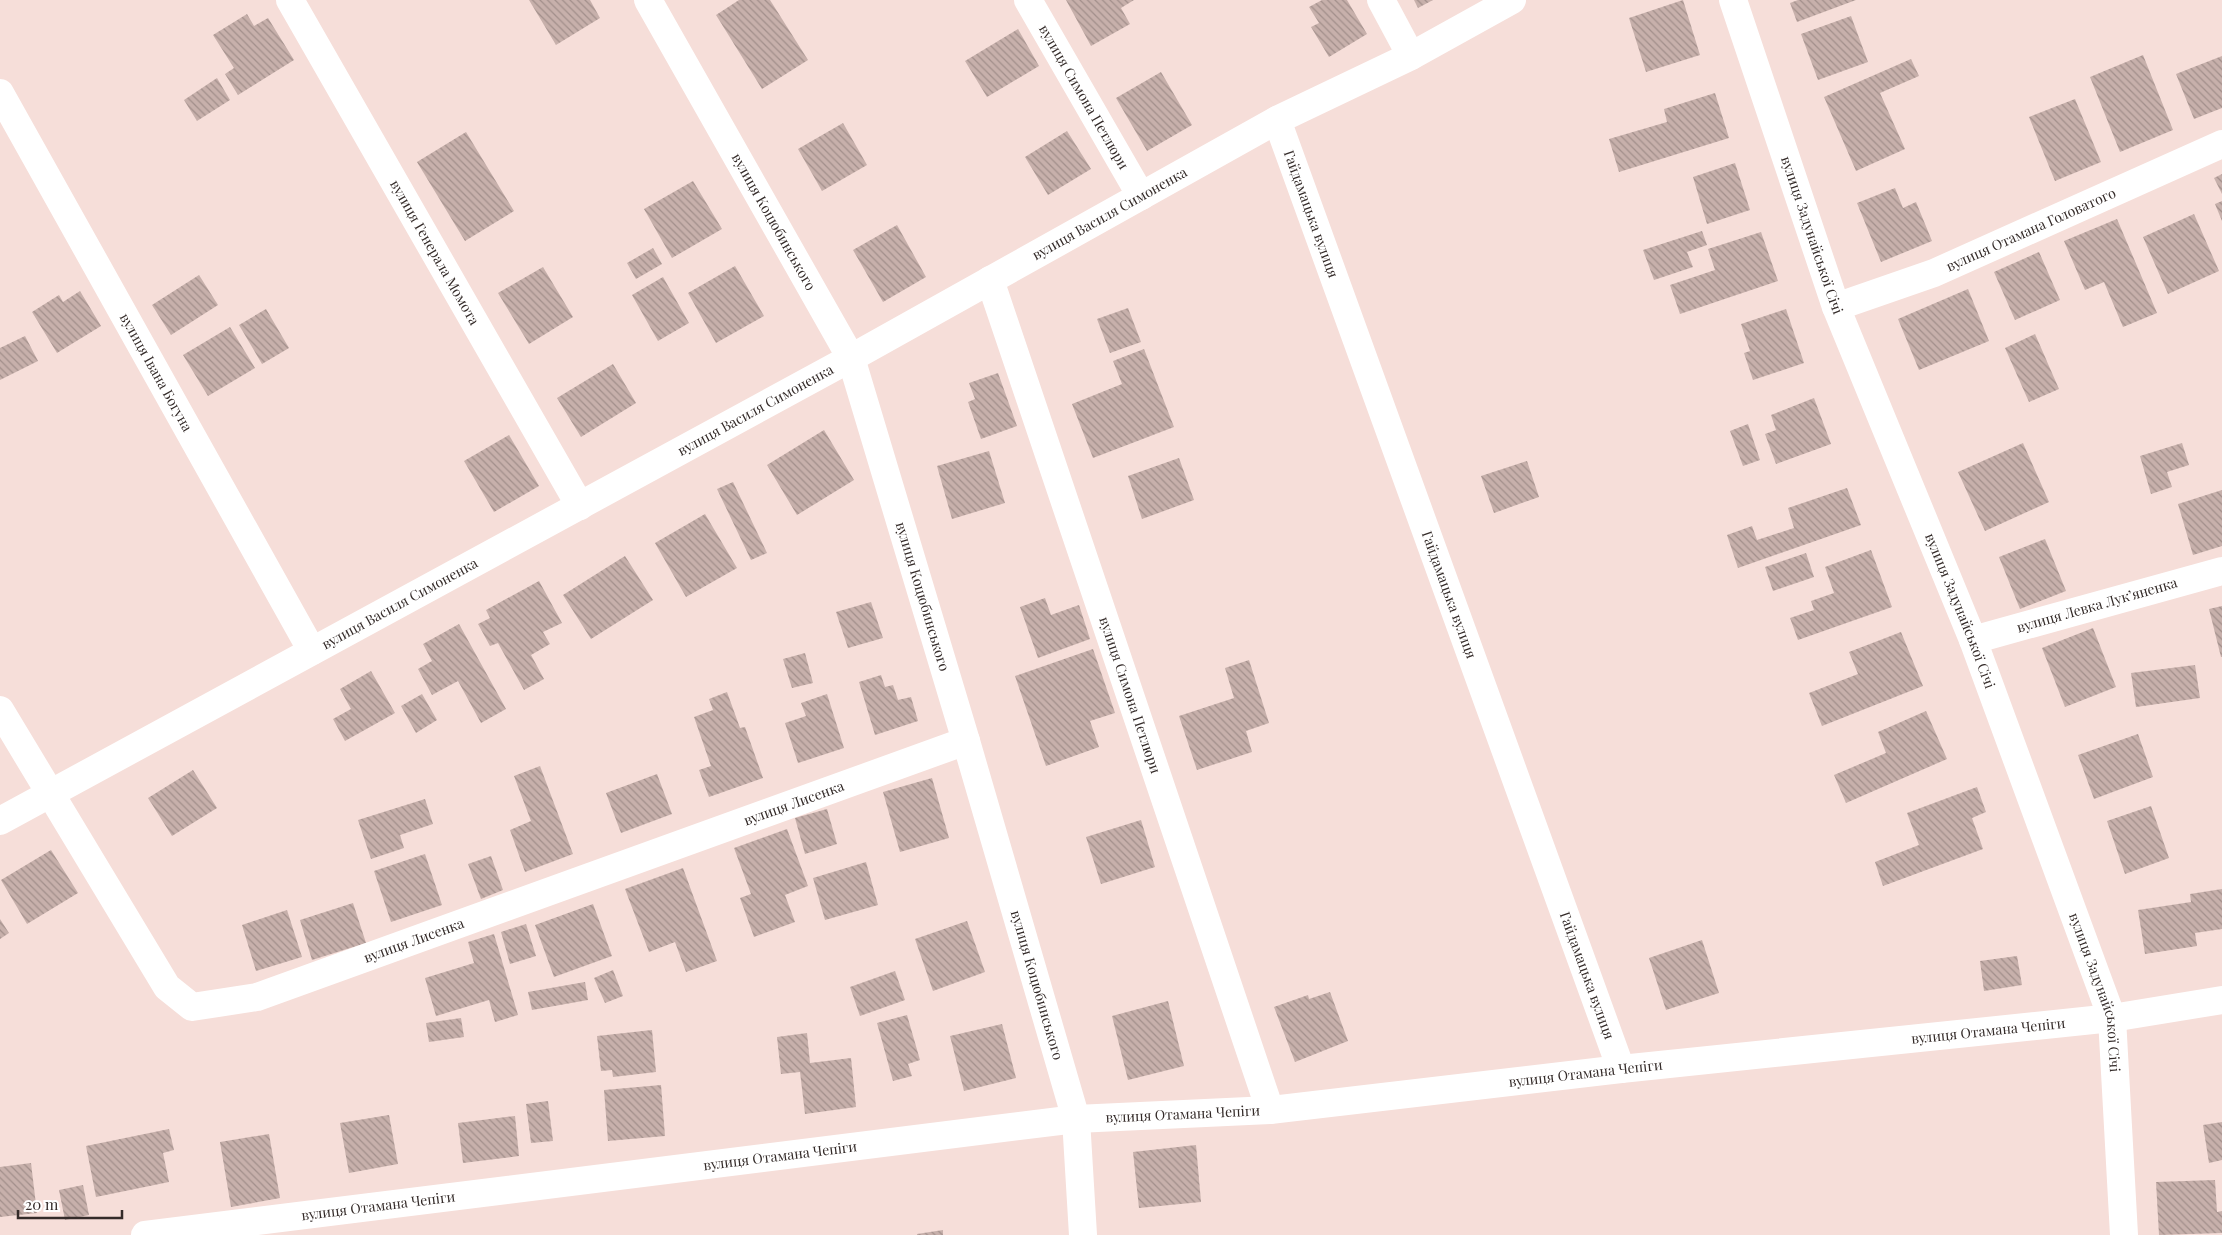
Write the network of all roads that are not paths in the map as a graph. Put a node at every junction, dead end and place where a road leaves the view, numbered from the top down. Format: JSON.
{"nodes":[{"id":1,"x":290,"y":0,"type":"edge"},
{"id":2,"x":648,"y":0,"type":"edge"},
{"id":3,"x":1028,"y":0,"type":"edge"},
{"id":4,"x":1380,"y":0,"type":"edge"},
{"id":5,"x":1512,"y":0,"type":"edge"},
{"id":6,"x":1733,"y":0,"type":"edge"},
{"id":7,"x":1411,"y":56,"type":"junction"},
{"id":8,"x":0,"y":93,"type":"edge"},
{"id":9,"x":1277,"y":120,"type":"junction"},
{"id":10,"x":2222,"y":144,"type":"edge"},
{"id":11,"x":1141,"y":196,"type":"junction"},
{"id":12,"x":990,"y":280,"type":"junction"},
{"id":13,"x":1836,"y":307,"type":"junction"},
{"id":14,"x":850,"y":358,"type":"junction"},
{"id":15,"x":580,"y":506,"type":"junction"},
{"id":16,"x":2222,"y":570,"type":"edge"},
{"id":17,"x":1973,"y":640,"type":"junction"},
{"id":18,"x":312,"y":652,"type":"junction"},
{"id":19,"x":0,"y":710,"type":"edge"},
{"id":20,"x":966,"y":741,"type":"junction"},
{"id":21,"x":51,"y":794,"type":"junction"},
{"id":22,"x":0,"y":821,"type":"edge"},
{"id":23,"x":2222,"y":1000,"type":"edge"},
{"id":24,"x":2112,"y":1018,"type":"junction"},
{"id":25,"x":1621,"y":1069,"type":"junction"},
{"id":26,"x":1270,"y":1110,"type":"junction"},
{"id":27,"x":1076,"y":1119,"type":"junction"},
{"id":28,"x":145,"y":1235,"type":"edge"},
{"id":29,"x":1083,"y":1235,"type":"edge"},
{"id":30,"x":2124,"y":1235,"type":"edge"}],
"edges":[{"from":1,"to":15,"type":"street","name":"вулиця Генерала Момота"},
{"from":2,"to":14,"type":"street","name":"вулиця Коцюбинського"},
{"from":3,"to":11,"type":"street","name":"вулиця Симона Петлюри"},
{"from":4,"to":7,"type":"street"},
{"from":5,"to":7,"type":"street","name":"вулиця Василя Симоненка"},
{"from":6,"to":13,"type":"street","name":"вулиця Задунайської Січі"},
{"from":7,"to":9,"type":"street","name":"вулиця Василя Симоненка"},
{"from":8,"to":18,"type":"street","name":"вулиця Івана Богуна"},
{"from":9,"to":11,"type":"street","name":"вулиця Василя Симоненка"},
{"from":9,"to":25,"type":"street","name":"Гайдамацька вулиця"},
{"from":10,"to":13,"type":"street","name":"вулиця Отамана Головатого"},
{"from":11,"to":12,"type":"street","name":"вулиця Василя Симоненка"},
{"from":12,"to":14,"type":"street","name":"вулиця Василя Симоненка"},
{"from":12,"to":26,"type":"street","name":"вулиця Симона Петлюри"},
{"from":13,"to":17,"type":"street","name":"вулиця Задунайської Січі"},
{"from":14,"to":15,"type":"street","name":"вулиця Василя Симоненка"},
{"from":14,"to":20,"type":"street","name":"вулиця Коцюбинського"},
{"from":15,"to":18,"type":"street","name":"вулиця Василя Симоненка"},
{"from":16,"to":17,"type":"street","name":"вулиця Левка Лукʼяненка"},
{"from":17,"to":24,"type":"street","name":"вулиця Задунайської Січі"},
{"from":18,"to":21,"type":"street","name":"вулиця Василя Симоненка"},
{"from":19,"to":21,"type":"street","name":"вулиця Лисенка"},
{"from":20,"to":21,"type":"street","name":"вулиця Лисенка"},
{"from":20,"to":27,"type":"street","name":"вулиця Коцюбинського"},
{"from":21,"to":22,"type":"street","name":"вулиця Василя Симоненка"},
{"from":23,"to":24,"type":"street","name":"вулиця Отамана Чепіги"},
{"from":24,"to":25,"type":"street","name":"вулиця Отамана Чепіги"},
{"from":24,"to":30,"type":"street","name":"вулиця Задунайської Січі"},
{"from":25,"to":26,"type":"street","name":"вулиця Отамана Чепіги"},
{"from":26,"to":27,"type":"street","name":"вулиця Отамана Чепіги"},
{"from":27,"to":28,"type":"street","name":"вулиця Отамана Чепіги"},
{"from":27,"to":29,"type":"street","name":"вулиця Коцюбинського"}]}
